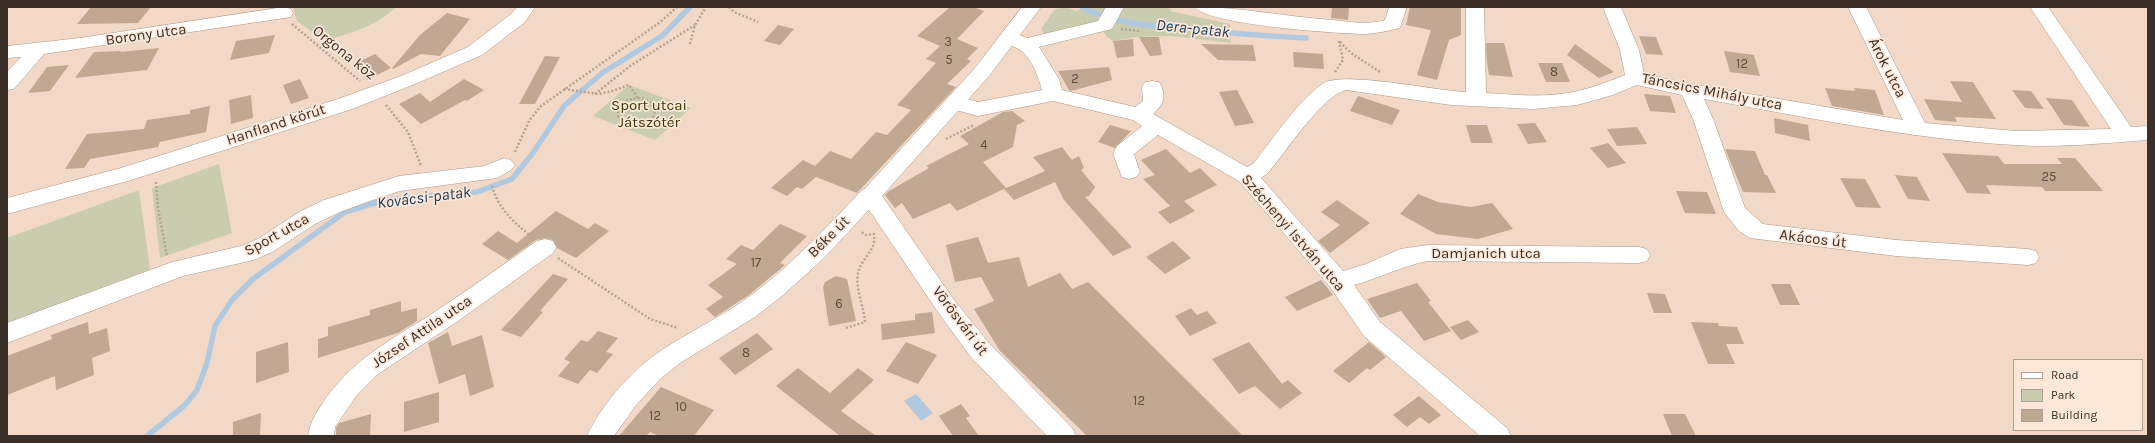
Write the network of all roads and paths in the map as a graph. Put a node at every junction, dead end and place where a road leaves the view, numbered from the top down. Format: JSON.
{"nodes":[{"id":1,"x":526,"y":7,"type":"edge"},
{"id":2,"x":677,"y":7,"type":"edge"},
{"id":3,"x":706,"y":7,"type":"edge"},
{"id":4,"x":728,"y":7,"type":"edge"},
{"id":5,"x":1032,"y":7,"type":"edge"},
{"id":6,"x":1204,"y":7,"type":"edge"},
{"id":7,"x":1398,"y":7,"type":"edge"},
{"id":8,"x":1475,"y":7,"type":"edge"},
{"id":9,"x":1612,"y":7,"type":"edge"},
{"id":10,"x":1857,"y":7,"type":"edge"},
{"id":11,"x":2039,"y":7,"type":"edge"},
{"id":12,"x":284,"y":13,"type":"joint"},
{"id":13,"x":1111,"y":14,"type":"edge"},
{"id":14,"x":758,"y":22,"type":"dead end"},
{"id":15,"x":695,"y":25,"type":"junction"},
{"id":16,"x":1339,"y":41,"type":"dead end"},
{"id":17,"x":1022,"y":43,"type":"junction"},
{"id":18,"x":690,"y":44,"type":"dead end"},
{"id":19,"x":37,"y":50,"type":"junction"},
{"id":20,"x":7,"y":52,"type":"edge"},
{"id":21,"x":1359,"y":58,"type":"dead end"},
{"id":22,"x":1635,"y":78,"type":"junction"},
{"id":23,"x":7,"y":84,"type":"edge"},
{"id":24,"x":1152,"y":87,"type":"dead end"},
{"id":25,"x":563,"y":89,"type":"junction"},
{"id":26,"x":1690,"y":90,"type":"junction"},
{"id":27,"x":374,"y":92,"type":"junction"},
{"id":28,"x":595,"y":94,"type":"junction"},
{"id":29,"x":1053,"y":94,"type":"junction"},
{"id":30,"x":638,"y":98,"type":"junction"},
{"id":31,"x":1476,"y":100,"type":"junction"},
{"id":32,"x":955,"y":103,"type":"junction"},
{"id":33,"x":991,"y":108,"type":"junction"},
{"id":34,"x":1139,"y":115,"type":"junction"},
{"id":35,"x":1158,"y":124,"type":"junction"},
{"id":36,"x":1917,"y":129,"type":"junction"},
{"id":37,"x":2124,"y":133,"type":"junction"},
{"id":38,"x":2148,"y":133,"type":"edge"},
{"id":39,"x":940,"y":142,"type":"dead end"},
{"id":40,"x":156,"y":165,"type":"junction"},
{"id":41,"x":497,"y":172,"type":"junction"},
{"id":42,"x":1129,"y":172,"type":"dead end"},
{"id":43,"x":1247,"y":176,"type":"junction"},
{"id":44,"x":423,"y":181,"type":"junction"},
{"id":45,"x":870,"y":195,"type":"junction"},
{"id":46,"x":7,"y":206,"type":"edge"},
{"id":47,"x":866,"y":235,"type":"dead end"},
{"id":48,"x":541,"y":244,"type":"joint"},
{"id":49,"x":1639,"y":255,"type":"dead end"},
{"id":50,"x":2028,"y":257,"type":"dead end"},
{"id":51,"x":172,"y":271,"type":"junction"},
{"id":52,"x":584,"y":275,"type":"dead end"},
{"id":53,"x":1338,"y":281,"type":"junction"},
{"id":54,"x":846,"y":328,"type":"dead end"},
{"id":55,"x":684,"y":329,"type":"dead end"},
{"id":56,"x":7,"y":333,"type":"edge"},
{"id":57,"x":321,"y":436,"type":"edge"},
{"id":58,"x":600,"y":436,"type":"edge"},
{"id":59,"x":1063,"y":436,"type":"edge"},
{"id":60,"x":1498,"y":436,"type":"edge"}],
"edges":[{"from":1,"to":27,"type":"street","name":"Hanfland körút"},
{"from":2,"to":25,"type":"path"},
{"from":3,"to":15,"type":"path"},
{"from":4,"to":14,"type":"path"},
{"from":5,"to":17,"type":"street","name":"Béke út"},
{"from":6,"to":7,"type":"street"},
{"from":8,"to":31,"type":"street"},
{"from":9,"to":22,"type":"street"},
{"from":10,"to":36,"type":"street","name":"Árok utca"},
{"from":11,"to":37,"type":"street"},
{"from":12,"to":19,"type":"street","name":"Borony utca"},
{"from":12,"to":27,"type":"path","name":"Orgona köz"},
{"from":13,"to":17,"type":"street"},
{"from":15,"to":18,"type":"path"},
{"from":15,"to":28,"type":"path"},
{"from":16,"to":21,"type":"path"},
{"from":17,"to":29,"type":"street"},
{"from":17,"to":32,"type":"street","name":"Béke út"},
{"from":19,"to":20,"type":"street","name":"Borony utca"},
{"from":19,"to":23,"type":"street"},
{"from":22,"to":26,"type":"street","name":"Táncsics Mihály utca"},
{"from":22,"to":31,"type":"street","name":"Táncsics Mihály utca"},
{"from":24,"to":34,"type":"street"},
{"from":25,"to":28,"type":"path"},
{"from":25,"to":41,"type":"path"},
{"from":26,"to":36,"type":"street","name":"Táncsics Mihály utca"},
{"from":26,"to":50,"type":"street","name":"Akácos út"},
{"from":27,"to":40,"type":"street","name":"Hanfland körút"},
{"from":27,"to":44,"type":"path","name":"Orgona köz"},
{"from":28,"to":30,"type":"path"},
{"from":29,"to":33,"type":"street","name":"Széchenyi István utca"},
{"from":29,"to":34,"type":"street","name":"Széchenyi István utca"},
{"from":30,"to":30,"type":"path"},
{"from":31,"to":43,"type":"street","name":"Táncsics Mihály utca"},
{"from":32,"to":33,"type":"street","name":"Széchenyi István utca"},
{"from":32,"to":45,"type":"street","name":"Béke út"},
{"from":33,"to":39,"type":"path"},
{"from":34,"to":35,"type":"street","name":"Széchenyi István utca"},
{"from":35,"to":42,"type":"street"},
{"from":35,"to":43,"type":"street","name":"Széchenyi István utca"},
{"from":36,"to":37,"type":"street","name":"Táncsics Mihály utca"},
{"from":37,"to":38,"type":"street","name":"Táncsics Mihály utca"},
{"from":40,"to":46,"type":"street","name":"Hanfland körút"},
{"from":40,"to":51,"type":"path"},
{"from":41,"to":44,"type":"street","name":"Sport utca"},
{"from":41,"to":48,"type":"path"},
{"from":43,"to":53,"type":"street","name":"Széchenyi István utca"},
{"from":44,"to":51,"type":"street","name":"Sport utca"},
{"from":45,"to":58,"type":"street","name":"Béke út"},
{"from":45,"to":59,"type":"street","name":"Vörösvári út"},
{"from":47,"to":54,"type":"path"},
{"from":48,"to":57,"type":"street","name":"József Attila utca"},
{"from":49,"to":53,"type":"street","name":"Damjanich utca"},
{"from":51,"to":56,"type":"street","name":"Sport utca"},
{"from":52,"to":55,"type":"path"},
{"from":53,"to":60,"type":"street","name":"Széchenyi István utca"}]}
